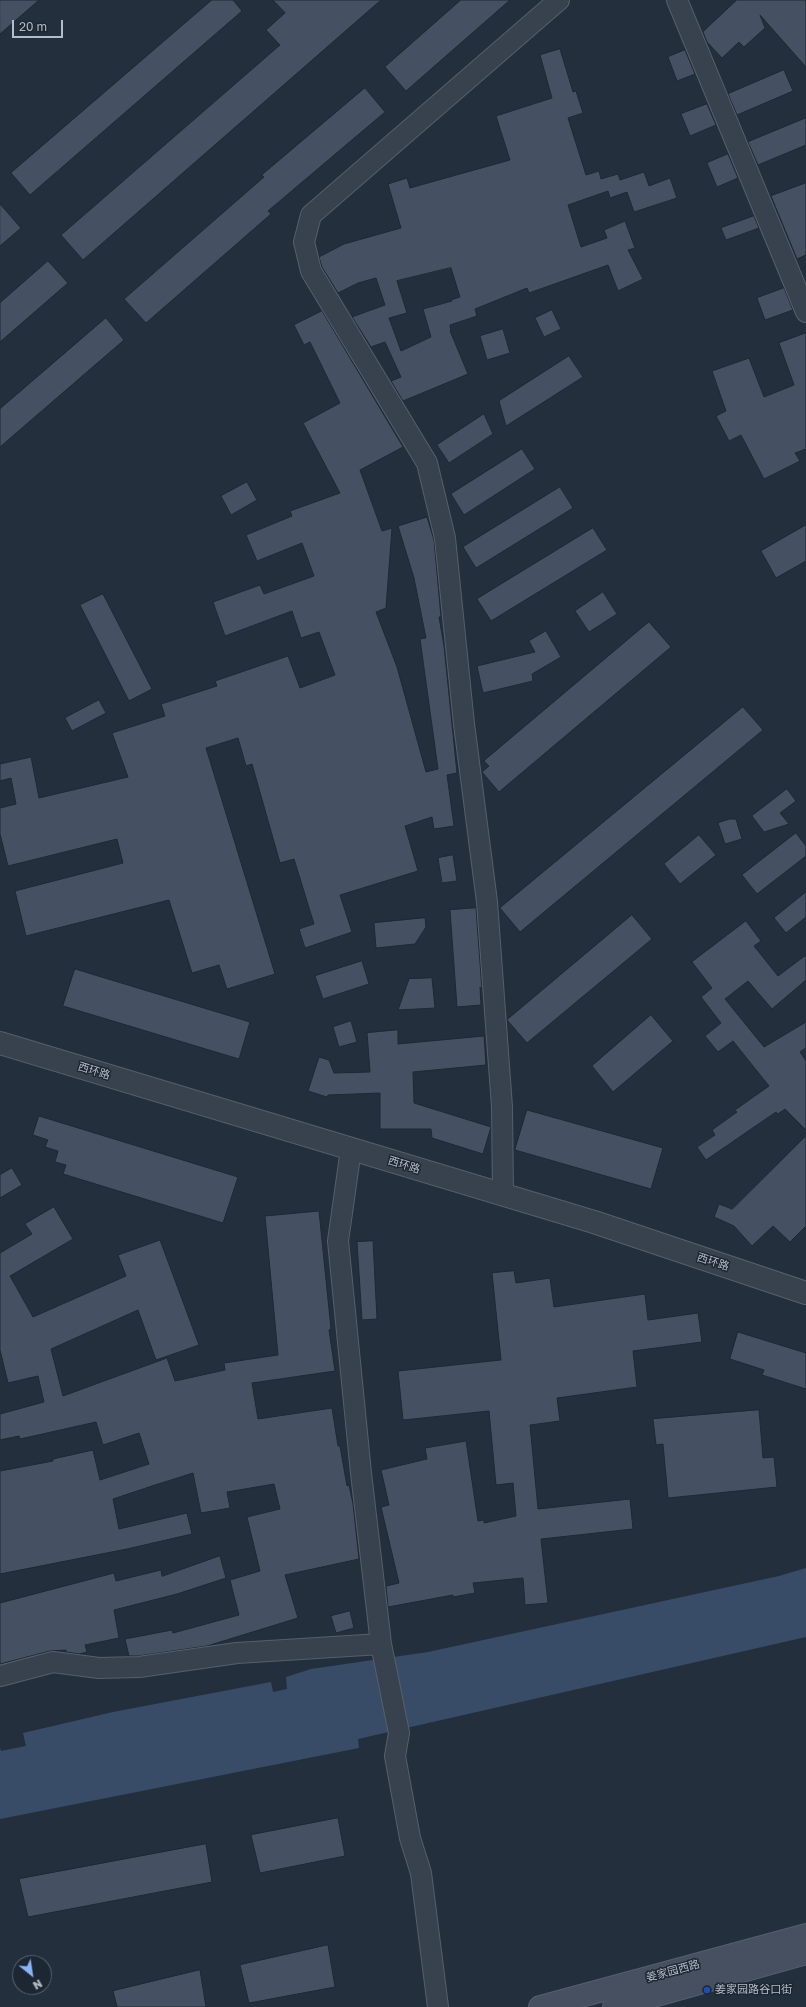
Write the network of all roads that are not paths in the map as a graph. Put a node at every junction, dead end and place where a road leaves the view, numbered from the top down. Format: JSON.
{"nodes":[{"id":1,"x":559,"y":0,"type":"edge"},
{"id":2,"x":677,"y":0,"type":"edge"},
{"id":3,"x":806,"y":312,"type":"edge"},
{"id":4,"x":0,"y":1043,"type":"edge"},
{"id":5,"x":351,"y":1149,"type":"junction"},
{"id":6,"x":503,"y":1195,"type":"junction"},
{"id":7,"x":806,"y":1293,"type":"edge"},
{"id":8,"x":381,"y":1644,"type":"junction"},
{"id":9,"x":0,"y":1676,"type":"edge"},
{"id":10,"x":806,"y":1935,"type":"edge"},
{"id":11,"x":806,"y":1953,"type":"edge"},
{"id":12,"x":438,"y":2007,"type":"edge"},
{"id":13,"x":540,"y":2007,"type":"edge"},
{"id":14,"x":614,"y":2007,"type":"edge"}],
"edges":[{"from":1,"to":6,"type":"street"},
{"from":2,"to":3,"type":"street"},
{"from":4,"to":5,"type":"street","name":"西环路"},
{"from":5,"to":6,"type":"street","name":"西环路"},
{"from":5,"to":8,"type":"street"},
{"from":6,"to":7,"type":"street","name":"西环路"},
{"from":8,"to":9,"type":"street"},
{"from":8,"to":12,"type":"street"},
{"from":10,"to":13,"type":"main road","name":"姜家园西路"},
{"from":11,"to":14,"type":"main road","name":"姜家园西路"}]}
